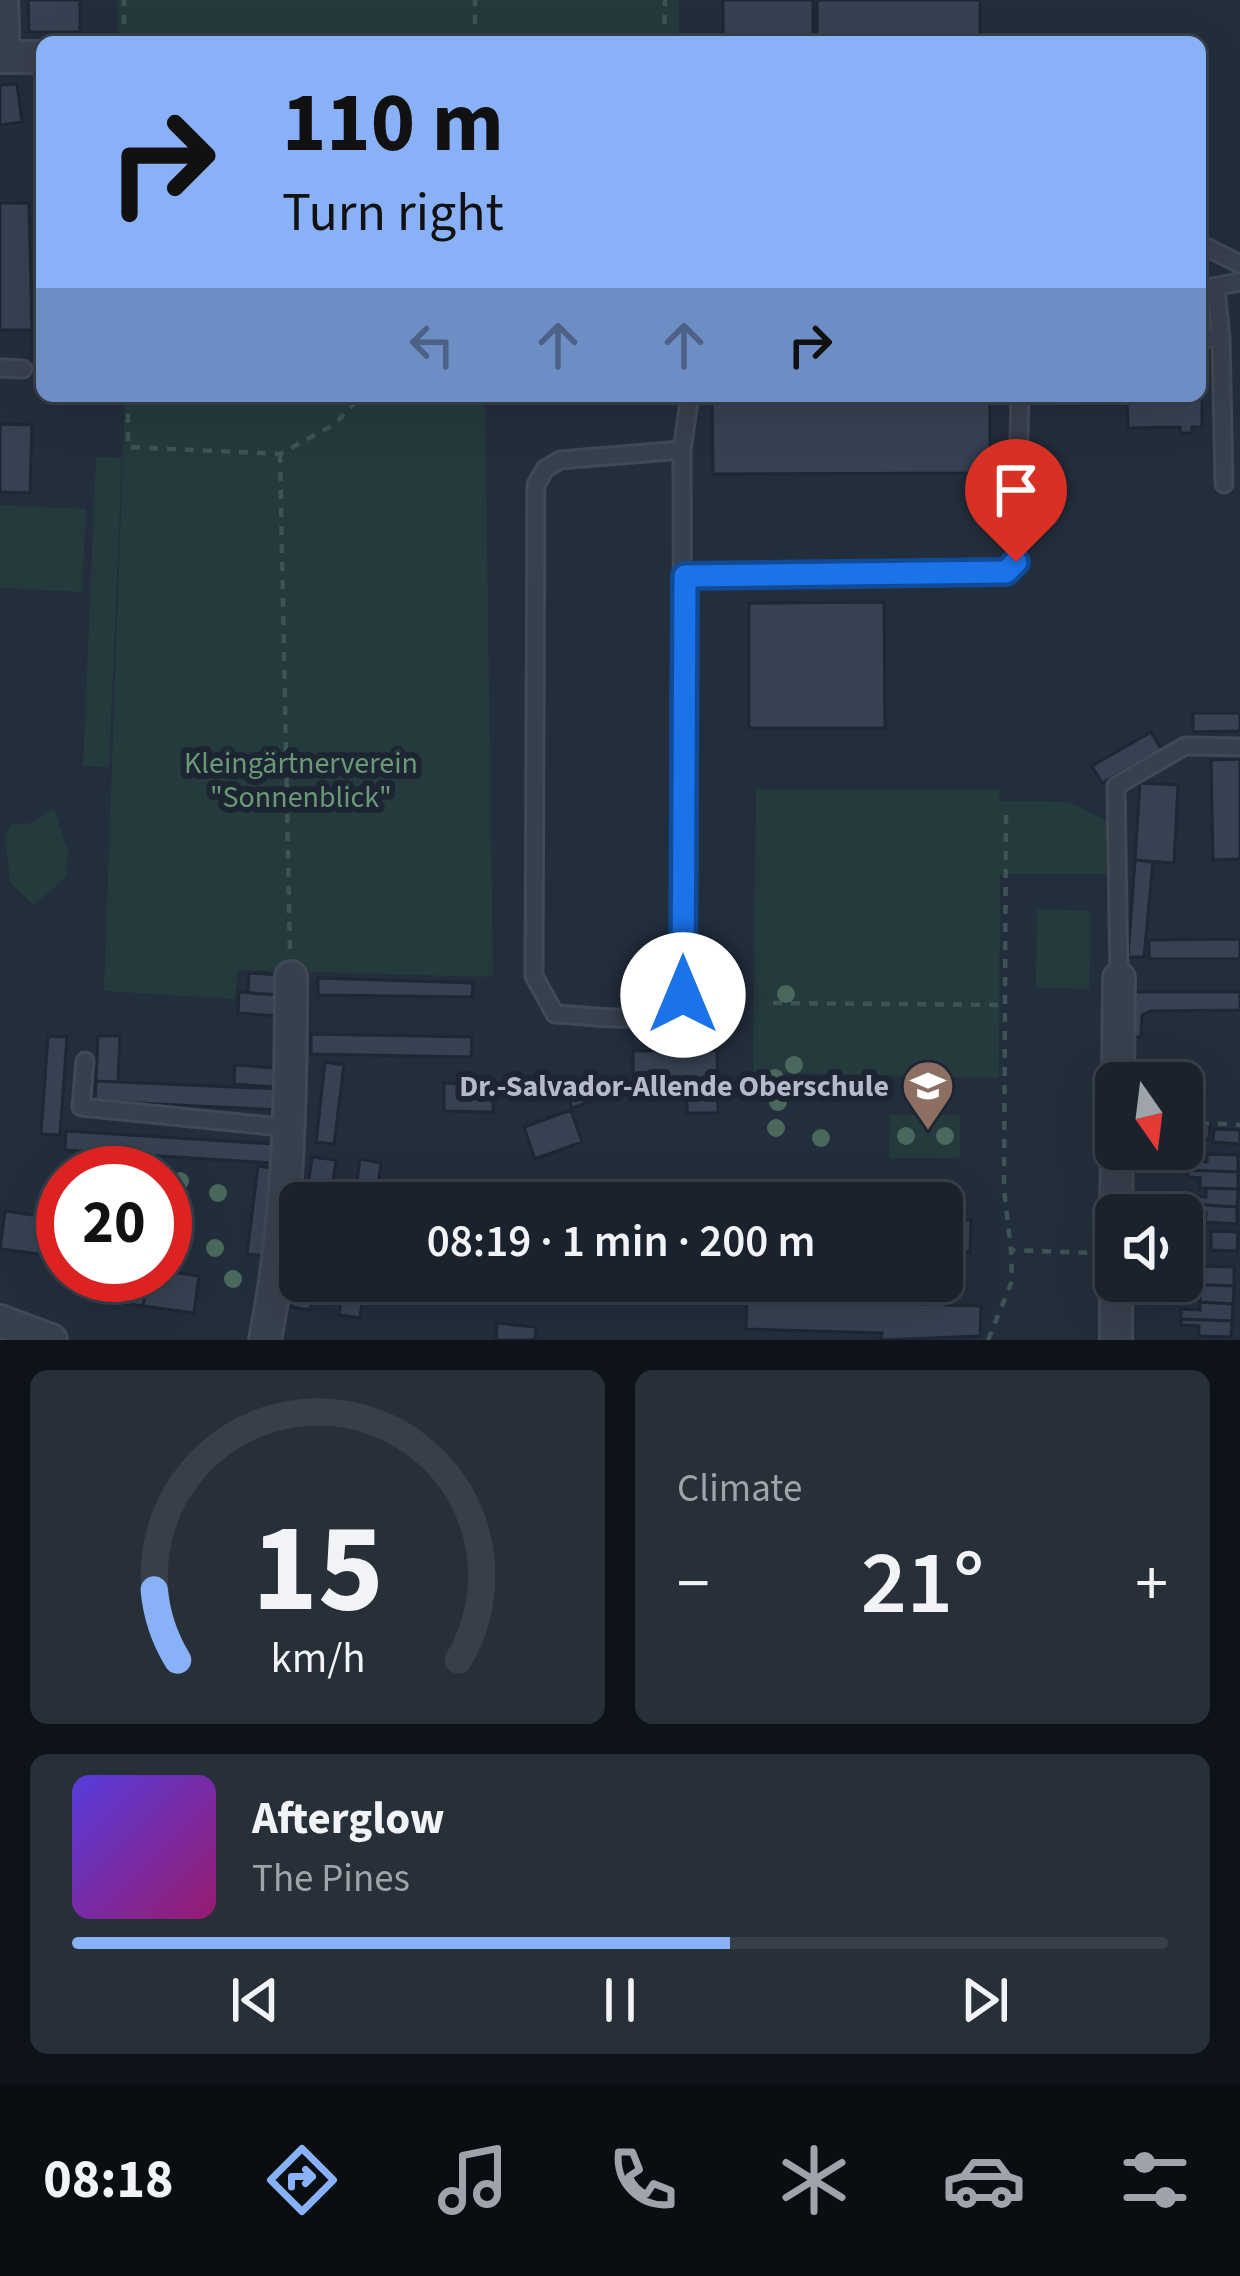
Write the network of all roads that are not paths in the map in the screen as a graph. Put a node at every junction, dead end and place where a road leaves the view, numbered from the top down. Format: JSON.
{"nodes":[{"id":1,"x":2,"y":0,"type":"edge"},
{"id":2,"x":2,"y":57,"type":"edge"},
{"id":3,"x":36,"y":57,"type":"edge"},
{"id":4,"x":1206,"y":247,"type":"edge"},
{"id":5,"x":1240,"y":264,"type":"edge"},
{"id":6,"x":1240,"y":282,"type":"edge"},
{"id":7,"x":1208,"y":289,"type":"edge"},
{"id":8,"x":1206,"y":338,"type":"edge"},
{"id":9,"x":1221,"y":338,"type":"junction"},
{"id":10,"x":0,"y":368,"type":"edge"},
{"id":11,"x":23,"y":368,"type":"dead end"},
{"id":12,"x":689,"y":402,"type":"edge"},
{"id":13,"x":1020,"y":402,"type":"edge"},
{"id":14,"x":682,"y":450,"type":"junction"},
{"id":15,"x":1224,"y":484,"type":"dead end"},
{"id":16,"x":685,"y":576,"type":"junction"},
{"id":17,"x":1240,"y":746,"type":"edge"},
{"id":18,"x":291,"y":977,"type":"road end"},
{"id":19,"x":1119,"y":979,"type":"joint"},
{"id":20,"x":85,"y":1061,"type":"dead end"},
{"id":21,"x":1118,"y":1062,"type":"edge"},
{"id":22,"x":291,"y":1128,"type":"junction"},
{"id":23,"x":1116,"y":1302,"type":"edge"},
{"id":24,"x":0,"y":1321,"type":"edge"},
{"id":25,"x":51,"y":1340,"type":"edge"},
{"id":26,"x":265,"y":1340,"type":"edge"},
{"id":27,"x":1116,"y":1340,"type":"edge"}],
"edges":[{"from":1,"to":2,"type":"street"},
{"from":2,"to":3,"type":"street"},
{"from":4,"to":5,"type":"lane"},
{"from":6,"to":7,"type":"lane"},
{"from":7,"to":9,"type":"lane"},
{"from":8,"to":9,"type":"lane"},
{"from":9,"to":15,"type":"lane"},
{"from":10,"to":11,"type":"lane"},
{"from":12,"to":14,"type":"lane"},
{"from":13,"to":16,"type":"lane"},
{"from":14,"to":16,"type":"lane"},
{"from":14,"to":16,"type":"lane"},
{"from":17,"to":19,"type":"lane"},
{"from":18,"to":22,"type":"street"},
{"from":19,"to":21,"type":"street"},
{"from":20,"to":22,"type":"lane"},
{"from":22,"to":26,"type":"street"},
{"from":23,"to":27,"type":"street"},
{"from":24,"to":25,"type":"street"}]}
